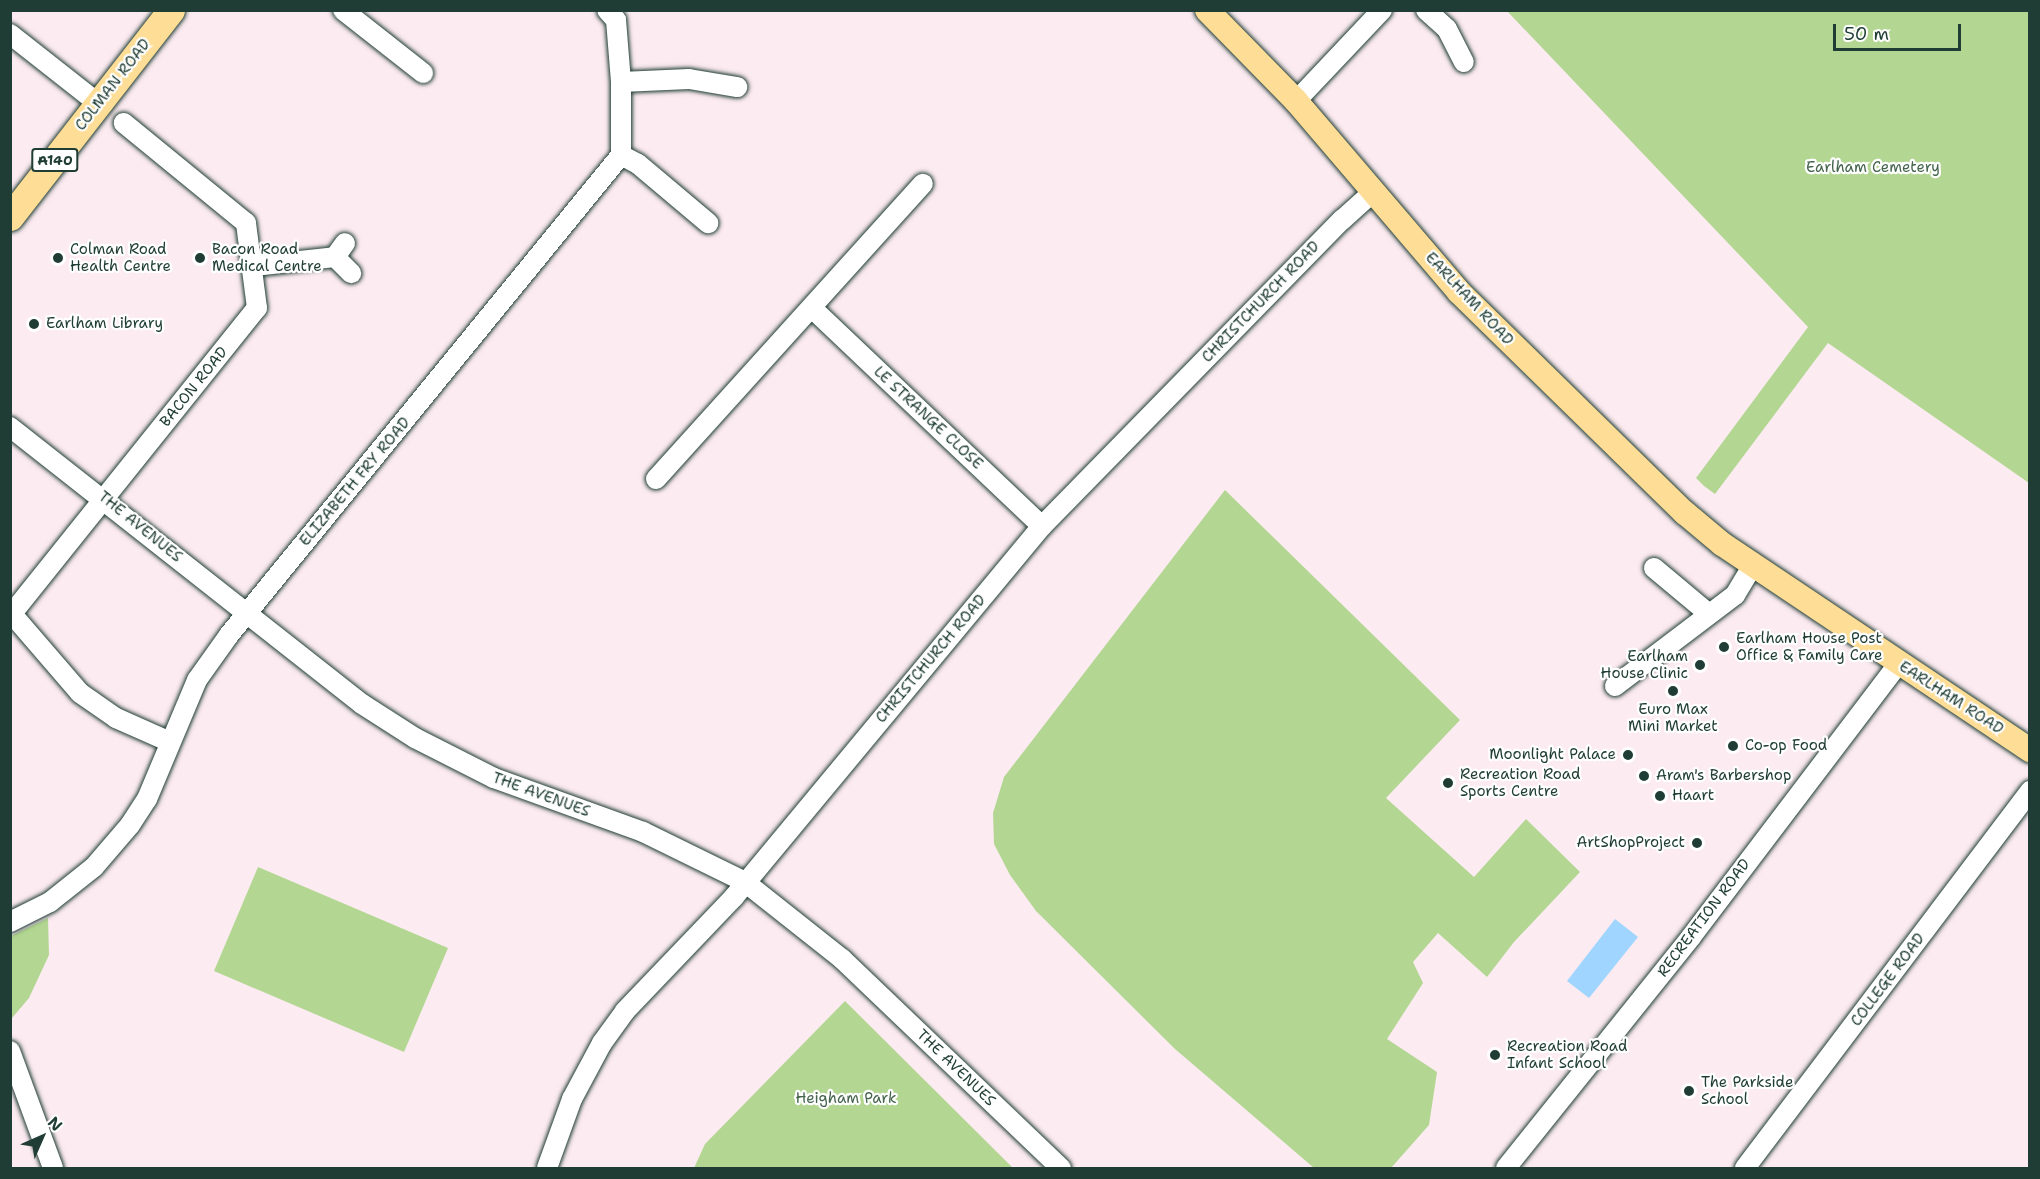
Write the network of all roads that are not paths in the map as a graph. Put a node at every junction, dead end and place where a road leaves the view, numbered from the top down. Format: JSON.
{"nodes":[{"id":1,"x":171,"y":10,"type":"edge"},
{"id":2,"x":343,"y":10,"type":"edge"},
{"id":3,"x":1207,"y":10,"type":"edge"},
{"id":4,"x":1382,"y":10,"type":"edge"},
{"id":5,"x":1426,"y":10,"type":"edge"},
{"id":6,"x":616,"y":14,"type":"edge"},
{"id":7,"x":10,"y":34,"type":"edge"},
{"id":8,"x":1464,"y":62,"type":"dead end"},
{"id":9,"x":423,"y":74,"type":"dead end"},
{"id":10,"x":621,"y":82,"type":"junction"},
{"id":11,"x":737,"y":87,"type":"dead end"},
{"id":12,"x":1296,"y":101,"type":"junction"},
{"id":13,"x":99,"y":104,"type":"junction"},
{"id":14,"x":124,"y":123,"type":"dead end"},
{"id":15,"x":621,"y":155,"type":"junction"},
{"id":16,"x":923,"y":184,"type":"dead end"},
{"id":17,"x":1373,"y":192,"type":"junction"},
{"id":18,"x":10,"y":217,"type":"edge"},
{"id":19,"x":708,"y":223,"type":"dead end"},
{"id":20,"x":254,"y":266,"type":"junction"},
{"id":21,"x":351,"y":273,"type":"dead end"},
{"id":22,"x":813,"y":309,"type":"junction"},
{"id":23,"x":10,"y":427,"type":"edge"},
{"id":24,"x":656,"y":479,"type":"dead end"},
{"id":25,"x":105,"y":498,"type":"junction"},
{"id":26,"x":1042,"y":526,"type":"junction"},
{"id":27,"x":1753,"y":565,"type":"junction"},
{"id":28,"x":1654,"y":568,"type":"dead end"},
{"id":29,"x":246,"y":614,"type":"junction"},
{"id":30,"x":1709,"y":614,"type":"junction"},
{"id":31,"x":11,"y":615,"type":"edge"},
{"id":32,"x":1898,"y":664,"type":"junction"},
{"id":33,"x":1615,"y":686,"type":"dead end"},
{"id":34,"x":168,"y":741,"type":"junction"},
{"id":35,"x":2030,"y":750,"type":"edge"},
{"id":36,"x":2030,"y":791,"type":"edge"},
{"id":37,"x":745,"y":882,"type":"junction"},
{"id":38,"x":10,"y":922,"type":"edge"},
{"id":39,"x":10,"y":1051,"type":"edge"},
{"id":40,"x":53,"y":1168,"type":"edge"},
{"id":41,"x":548,"y":1168,"type":"edge"},
{"id":42,"x":1061,"y":1168,"type":"edge"},
{"id":43,"x":1506,"y":1168,"type":"edge"},
{"id":44,"x":1745,"y":1168,"type":"edge"}],
"edges":[{"from":1,"to":13,"type":"highway","name":"COLMAN ROAD","number":"A140"},
{"from":2,"to":9,"type":"street"},
{"from":3,"to":12,"type":"main road","name":"EARLHAM ROAD"},
{"from":4,"to":12,"type":"street"},
{"from":5,"to":8,"type":"street"},
{"from":6,"to":10,"type":"street"},
{"from":7,"to":13,"type":"street"},
{"from":10,"to":11,"type":"street"},
{"from":10,"to":15,"type":"street"},
{"from":12,"to":17,"type":"main road","name":"EARLHAM ROAD"},
{"from":13,"to":18,"type":"highway","name":"COLMAN ROAD","number":"A140"},
{"from":14,"to":20,"type":"street","name":"BACON ROAD"},
{"from":15,"to":19,"type":"street"},
{"from":15,"to":29,"type":"street","name":"ELIZABETH FRY ROAD"},
{"from":16,"to":22,"type":"street"},
{"from":17,"to":26,"type":"street","name":"CHRISTCHURCH ROAD"},
{"from":17,"to":27,"type":"main road","name":"EARLHAM ROAD"},
{"from":20,"to":21,"type":"street"},
{"from":20,"to":25,"type":"street","name":"BACON ROAD"},
{"from":22,"to":24,"type":"street"},
{"from":22,"to":26,"type":"street","name":"LE STRANGE CLOSE"},
{"from":23,"to":25,"type":"street","name":"THE AVENUES"},
{"from":25,"to":29,"type":"street","name":"THE AVENUES"},
{"from":25,"to":31,"type":"street","name":"BACON ROAD"},
{"from":26,"to":37,"type":"street","name":"CHRISTCHURCH ROAD"},
{"from":27,"to":30,"type":"street"},
{"from":27,"to":32,"type":"main road","name":"EARLHAM ROAD"},
{"from":28,"to":30,"type":"street"},
{"from":29,"to":34,"type":"street","name":"ELIZABETH FRY ROAD"},
{"from":29,"to":37,"type":"street","name":"THE AVENUES"},
{"from":30,"to":33,"type":"street"},
{"from":31,"to":34,"type":"street"},
{"from":32,"to":35,"type":"main road","name":"EARLHAM ROAD"},
{"from":32,"to":43,"type":"street","name":"RECREATION ROAD"},
{"from":34,"to":38,"type":"street","name":"ELIZABETH FRY ROAD"},
{"from":36,"to":44,"type":"street","name":"COLLEGE ROAD"},
{"from":37,"to":41,"type":"street","name":"CHRISTCHURCH ROAD"},
{"from":37,"to":42,"type":"street","name":"THE AVENUES"},
{"from":39,"to":40,"type":"street"}]}
